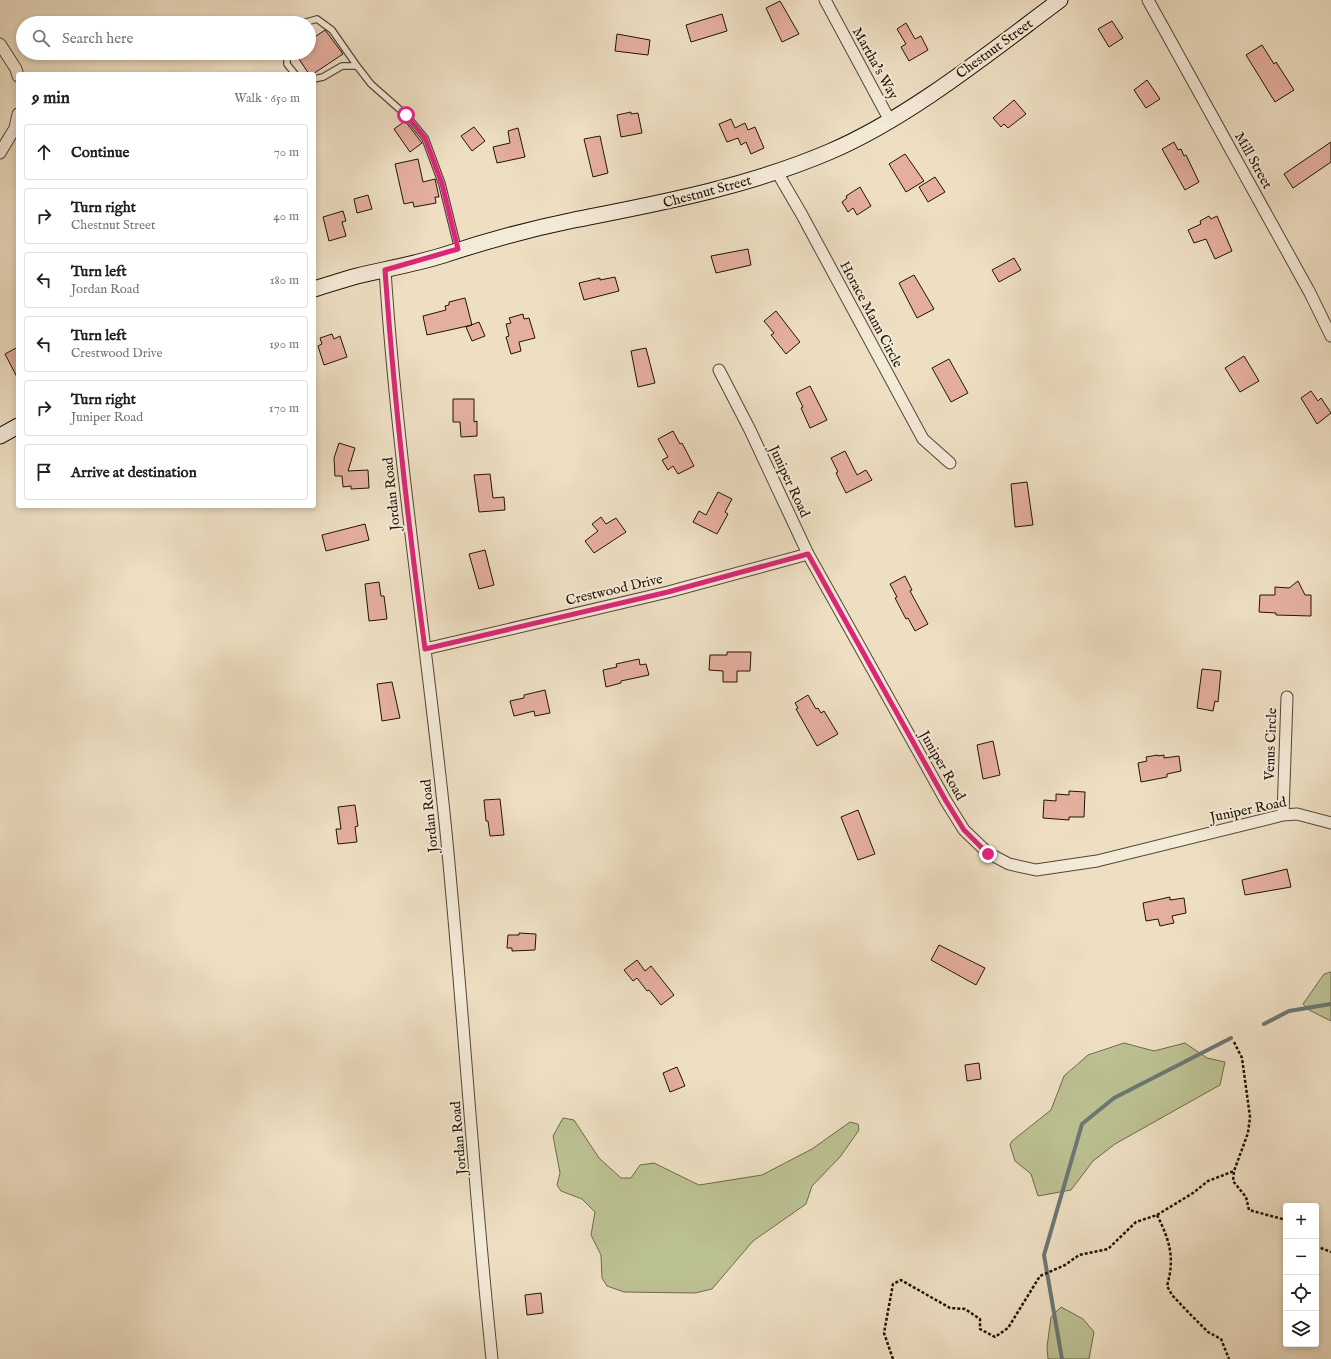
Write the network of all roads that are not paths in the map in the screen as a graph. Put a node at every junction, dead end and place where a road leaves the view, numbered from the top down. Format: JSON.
{"nodes":[{"id":1,"x":824,"y":0,"type":"edge"},
{"id":2,"x":1060,"y":0,"type":"edge"},
{"id":3,"x":1148,"y":0,"type":"edge"},
{"id":4,"x":316,"y":20,"type":"edge"},
{"id":5,"x":0,"y":44,"type":"edge"},
{"id":6,"x":287,"y":60,"type":"edge"},
{"id":7,"x":357,"y":66,"type":"junction"},
{"id":8,"x":17,"y":72,"type":"edge"},
{"id":9,"x":293,"y":72,"type":"edge"},
{"id":10,"x":316,"y":79,"type":"edge"},
{"id":11,"x":889,"y":119,"type":"junction"},
{"id":12,"x":16,"y":123,"type":"edge"},
{"id":13,"x":0,"y":152,"type":"edge"},
{"id":14,"x":777,"y":172,"type":"junction"},
{"id":15,"x":458,"y":249,"type":"junction"},
{"id":16,"x":385,"y":270,"type":"junction"},
{"id":17,"x":316,"y":288,"type":"edge"},
{"id":18,"x":1331,"y":335,"type":"edge"},
{"id":19,"x":719,"y":370,"type":"dead end"},
{"id":20,"x":16,"y":427,"type":"edge"},
{"id":21,"x":0,"y":436,"type":"edge"},
{"id":22,"x":950,"y":463,"type":"dead end"},
{"id":23,"x":808,"y":554,"type":"junction"},
{"id":24,"x":425,"y":649,"type":"junction"},
{"id":25,"x":1287,"y":697,"type":"dead end"},
{"id":26,"x":1283,"y":815,"type":"junction"},
{"id":27,"x":1331,"y":823,"type":"edge"},
{"id":28,"x":492,"y":1359,"type":"edge"}],
"edges":[{"from":1,"to":11,"type":"street","name":"Martha's Way"},
{"from":2,"to":11,"type":"main road","name":"Chestnut Street"},
{"from":3,"to":18,"type":"street","name":"Mill Street"},
{"from":4,"to":7,"type":"lane"},
{"from":5,"to":8,"type":"street"},
{"from":6,"to":9,"type":"lane"},
{"from":7,"to":10,"type":"lane"},
{"from":7,"to":15,"type":"lane"},
{"from":11,"to":14,"type":"main road","name":"Chestnut Street"},
{"from":12,"to":13,"type":"street"},
{"from":14,"to":15,"type":"main road","name":"Chestnut Street"},
{"from":14,"to":22,"type":"street","name":"Horace Mann Circle"},
{"from":15,"to":16,"type":"main road","name":"Chestnut Street"},
{"from":16,"to":17,"type":"main road","name":"Chestnut Street"},
{"from":16,"to":24,"type":"street","name":"Jordan Road"},
{"from":19,"to":23,"type":"street","name":"Juniper Road"},
{"from":20,"to":21,"type":"main road"},
{"from":23,"to":24,"type":"street","name":"Crestwood Drive"},
{"from":23,"to":26,"type":"street","name":"Juniper Road"},
{"from":24,"to":28,"type":"street","name":"Jordan Road"},
{"from":25,"to":26,"type":"street","name":"Venus Circle"},
{"from":26,"to":27,"type":"street","name":"Juniper Road"}]}
